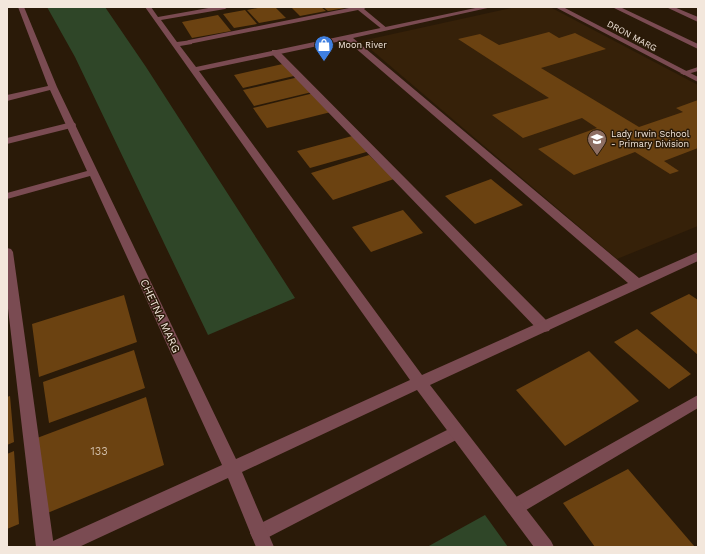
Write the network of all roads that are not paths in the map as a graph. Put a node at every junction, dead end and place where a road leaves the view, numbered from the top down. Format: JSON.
{"nodes":[{"id":1,"x":21,"y":7,"type":"edge"},
{"id":2,"x":148,"y":7,"type":"edge"},
{"id":3,"x":225,"y":7,"type":"edge"},
{"id":4,"x":360,"y":7,"type":"edge"},
{"id":5,"x":488,"y":7,"type":"edge"},
{"id":6,"x":558,"y":7,"type":"edge"},
{"id":7,"x":615,"y":7,"type":"edge"},
{"id":8,"x":669,"y":7,"type":"edge"},
{"id":9,"x":157,"y":19,"type":"junction"},
{"id":10,"x":698,"y":20,"type":"edge"},
{"id":11,"x":385,"y":29,"type":"junction"},
{"id":12,"x":347,"y":37,"type":"junction"},
{"id":13,"x":175,"y":45,"type":"junction"},
{"id":14,"x":698,"y":47,"type":"edge"},
{"id":15,"x":275,"y":52,"type":"junction"},
{"id":16,"x":698,"y":69,"type":"edge"},
{"id":17,"x":194,"y":70,"type":"junction"},
{"id":18,"x":684,"y":73,"type":"junction"},
{"id":19,"x":698,"y":80,"type":"edge"},
{"id":20,"x":53,"y":87,"type":"junction"},
{"id":21,"x":7,"y":98,"type":"edge"},
{"id":22,"x":72,"y":125,"type":"junction"},
{"id":23,"x":7,"y":141,"type":"edge"},
{"id":24,"x":93,"y":172,"type":"junction"},
{"id":25,"x":7,"y":196,"type":"edge"},
{"id":26,"x":7,"y":252,"type":"edge"},
{"id":27,"x":698,"y":256,"type":"edge"},
{"id":28,"x":638,"y":284,"type":"junction"},
{"id":29,"x":544,"y":327,"type":"junction"},
{"id":30,"x":420,"y":383,"type":"junction"},
{"id":31,"x":698,"y":401,"type":"edge"},
{"id":32,"x":457,"y":432,"type":"junction"},
{"id":33,"x":232,"y":468,"type":"junction"},
{"id":34,"x":514,"y":507,"type":"junction"},
{"id":35,"x":262,"y":540,"type":"edge"},
{"id":36,"x":45,"y":547,"type":"edge"},
{"id":37,"x":59,"y":547,"type":"edge"},
{"id":38,"x":545,"y":547,"type":"edge"}],
"edges":[{"from":1,"to":20,"type":"street","name":"CHETNA MARG"},
{"from":2,"to":9,"type":"street"},
{"from":3,"to":9,"type":"street"},
{"from":4,"to":11,"type":"street"},
{"from":4,"to":13,"type":"street"},
{"from":5,"to":11,"type":"street"},
{"from":6,"to":18,"type":"street","name":"DRON MARG"},
{"from":7,"to":14,"type":"street"},
{"from":8,"to":10,"type":"street"},
{"from":9,"to":13,"type":"street"},
{"from":11,"to":12,"type":"street"},
{"from":12,"to":15,"type":"street"},
{"from":12,"to":28,"type":"street"},
{"from":13,"to":17,"type":"street"},
{"from":15,"to":17,"type":"street"},
{"from":15,"to":29,"type":"street"},
{"from":16,"to":18,"type":"street"},
{"from":17,"to":30,"type":"street"},
{"from":18,"to":19,"type":"street","name":"DRON MARG"},
{"from":20,"to":21,"type":"street"},
{"from":20,"to":22,"type":"street","name":"CHETNA MARG"},
{"from":22,"to":23,"type":"street"},
{"from":22,"to":24,"type":"street","name":"CHETNA MARG"},
{"from":24,"to":25,"type":"street"},
{"from":24,"to":33,"type":"street","name":"CHETNA MARG"},
{"from":26,"to":36,"type":"street"},
{"from":27,"to":28,"type":"street"},
{"from":28,"to":29,"type":"street"},
{"from":29,"to":30,"type":"street"},
{"from":30,"to":32,"type":"street"},
{"from":30,"to":33,"type":"street"},
{"from":31,"to":34,"type":"street"},
{"from":32,"to":34,"type":"street"},
{"from":32,"to":35,"type":"street"},
{"from":33,"to":35,"type":"street","name":"CHETNA MARG"},
{"from":33,"to":37,"type":"street"},
{"from":34,"to":38,"type":"street"}]}
